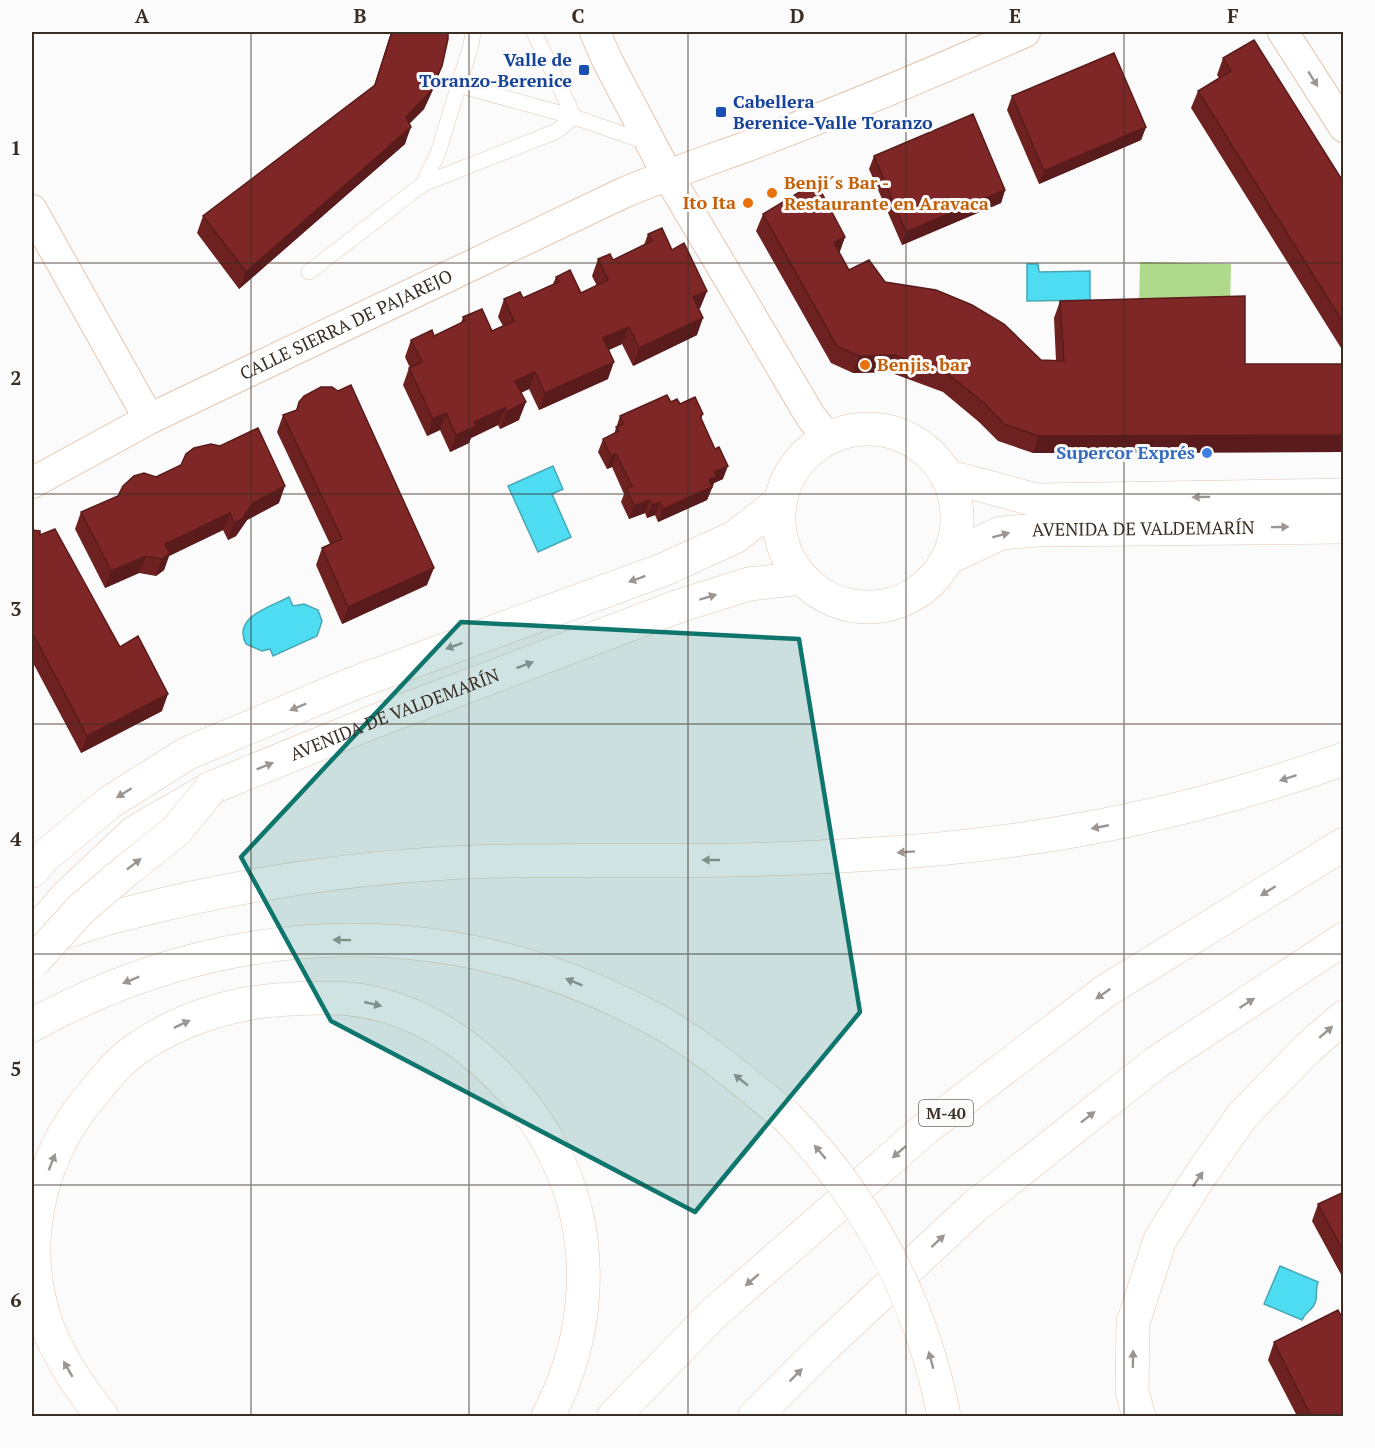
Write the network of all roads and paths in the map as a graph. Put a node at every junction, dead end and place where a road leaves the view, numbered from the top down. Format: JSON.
{"nodes":[{"id":1,"x":473,"y":32,"type":"edge"},
{"id":2,"x":534,"y":32,"type":"edge"},
{"id":3,"x":595,"y":32,"type":"edge"},
{"id":4,"x":1025,"y":32,"type":"edge"},
{"id":5,"x":1283,"y":32,"type":"edge"},
{"id":6,"x":458,"y":85,"type":"junction"},
{"id":7,"x":574,"y":117,"type":"junction"},
{"id":8,"x":1344,"y":127,"type":"edge"},
{"id":9,"x":652,"y":144,"type":"junction"},
{"id":10,"x":667,"y":174,"type":"junction"},
{"id":11,"x":423,"y":184,"type":"junction"},
{"id":12,"x":32,"y":210,"type":"edge"},
{"id":13,"x":309,"y":272,"type":"dead end"},
{"id":14,"x":149,"y":418,"type":"junction"},
{"id":15,"x":828,"y":438,"type":"junction"},
{"id":16,"x":947,"y":477,"type":"junction"},
{"id":17,"x":32,"y":483,"type":"edge"},
{"id":18,"x":1344,"y":495,"type":"edge"},
{"id":19,"x":780,"y":502,"type":"junction"},
{"id":20,"x":1344,"y":527,"type":"edge"},
{"id":21,"x":948,"y":558,"type":"junction"},
{"id":22,"x":802,"y":578,"type":"junction"},
{"id":23,"x":1344,"y":759,"type":"edge"},
{"id":24,"x":211,"y":788,"type":"junction"},
{"id":25,"x":1344,"y":844,"type":"edge"},
{"id":26,"x":32,"y":871,"type":"edge"},
{"id":27,"x":32,"y":936,"type":"edge"},
{"id":28,"x":1344,"y":939,"type":"edge"},
{"id":29,"x":32,"y":943,"type":"edge"},
{"id":30,"x":32,"y":963,"type":"edge"},
{"id":31,"x":1344,"y":1017,"type":"edge"},
{"id":32,"x":32,"y":1025,"type":"edge"},
{"id":33,"x":102,"y":1416,"type":"edge"},
{"id":34,"x":548,"y":1416,"type":"edge"},
{"id":35,"x":614,"y":1416,"type":"edge"},
{"id":36,"x":755,"y":1416,"type":"edge"},
{"id":37,"x":944,"y":1416,"type":"edge"},
{"id":38,"x":1139,"y":1416,"type":"edge"}],
"edges":[{"from":1,"to":6,"type":"lane"},
{"from":2,"to":7,"type":"lane"},
{"from":3,"to":9,"type":"street"},
{"from":4,"to":10,"type":"street","name":"CALLE SIERRA DE PAJAREJO"},
{"from":5,"to":8,"type":"street","one_way":true},
{"from":6,"to":7,"type":"lane"},
{"from":6,"to":11,"type":"lane"},
{"from":7,"to":9,"type":"lane"},
{"from":7,"to":11,"type":"lane"},
{"from":9,"to":10,"type":"street"},
{"from":10,"to":14,"type":"street","name":"CALLE SIERRA DE PAJAREJO"},
{"from":10,"to":15,"type":"street"},
{"from":11,"to":13,"type":"lane"},
{"from":12,"to":14,"type":"street"},
{"from":14,"to":17,"type":"street","name":"CALLE SIERRA DE PAJAREJO"},
{"from":15,"to":16,"type":"main road"},
{"from":15,"to":19,"type":"main road"},
{"from":18,"to":16,"type":"main road","name":"AVENIDA DE VALDEMARÍN","one_way":true},
{"from":16,"to":21,"type":"main road"},
{"from":19,"to":22,"type":"main road"},
{"from":19,"to":26,"type":"main road","one_way":true},
{"from":21,"to":20,"type":"main road","name":"AVENIDA DE VALDEMARÍN","one_way":true},
{"from":21,"to":22,"type":"main road"},
{"from":24,"to":22,"type":"main road","name":"AVENIDA DE VALDEMARÍN","one_way":true},
{"from":23,"to":29,"type":"main road","one_way":true},
{"from":24,"to":27,"type":"main road","name":"AVENIDA DE VALDEMARÍN"},
{"from":30,"to":24,"type":"main road","one_way":true,"bridge":true},
{"from":25,"to":35,"type":"main road","number":"M-40","one_way":true},
{"from":36,"to":28,"type":"main road","one_way":true},
{"from":38,"to":31,"type":"main road","one_way":true},
{"from":37,"to":32,"type":"main road","one_way":true,"bridge":true},
{"from":33,"to":34,"type":"main road","one_way":true}]}
